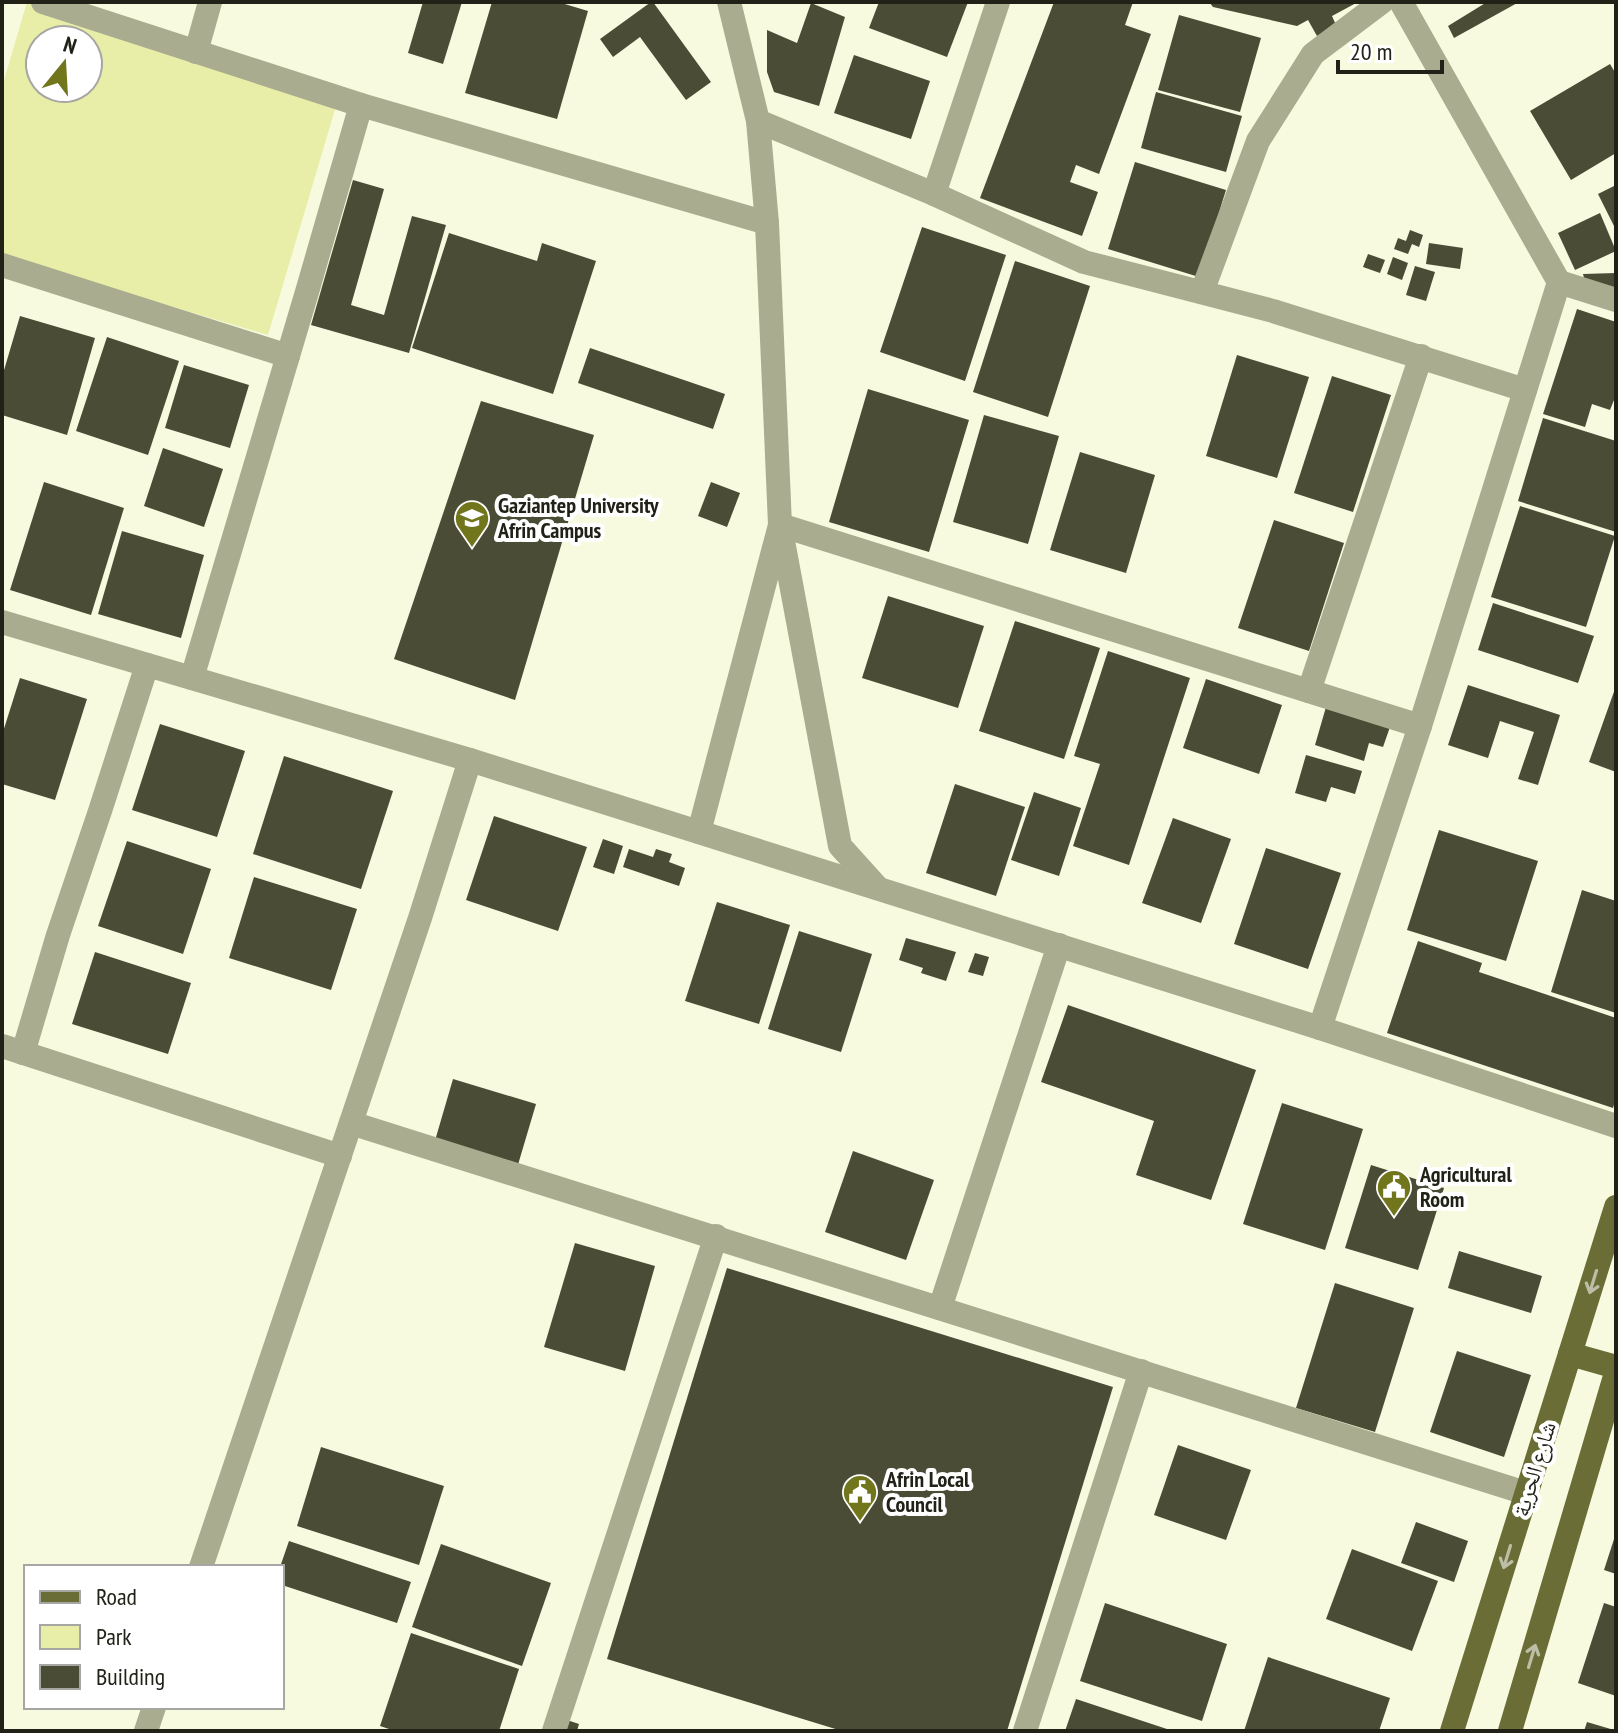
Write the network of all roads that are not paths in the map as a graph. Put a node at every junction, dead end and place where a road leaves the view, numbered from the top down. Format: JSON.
{"nodes":[{"id":1,"x":43,"y":2,"type":"edge"},
{"id":2,"x":210,"y":2,"type":"edge"},
{"id":3,"x":729,"y":2,"type":"edge"},
{"id":4,"x":998,"y":2,"type":"edge"},
{"id":5,"x":1382,"y":2,"type":"edge"},
{"id":6,"x":1401,"y":2,"type":"edge"},
{"id":7,"x":196,"y":52,"type":"junction"},
{"id":8,"x":361,"y":105,"type":"junction"},
{"id":9,"x":758,"y":121,"type":"junction"},
{"id":10,"x":934,"y":194,"type":"junction"},
{"id":11,"x":767,"y":223,"type":"junction"},
{"id":12,"x":2,"y":265,"type":"edge"},
{"id":13,"x":1559,"y":282,"type":"junction"},
{"id":14,"x":1202,"y":292,"type":"junction"},
{"id":15,"x":1616,"y":300,"type":"edge"},
{"id":16,"x":288,"y":356,"type":"junction"},
{"id":17,"x":1421,"y":356,"type":"junction"},
{"id":18,"x":1525,"y":390,"type":"junction"},
{"id":19,"x":780,"y":525,"type":"junction"},
{"id":20,"x":2,"y":622,"type":"edge"},
{"id":21,"x":147,"y":665,"type":"junction"},
{"id":22,"x":192,"y":678,"type":"junction"},
{"id":23,"x":1309,"y":691,"type":"junction"},
{"id":24,"x":1420,"y":726,"type":"junction"},
{"id":25,"x":470,"y":760,"type":"junction"},
{"id":26,"x":699,"y":832,"type":"junction"},
{"id":27,"x":878,"y":888,"type":"junction"},
{"id":28,"x":1059,"y":945,"type":"junction"},
{"id":29,"x":1320,"y":1028,"type":"junction"},
{"id":30,"x":13,"y":1050,"type":"edge"},
{"id":31,"x":351,"y":1123,"type":"junction"},
{"id":32,"x":1616,"y":1126,"type":"edge"},
{"id":33,"x":340,"y":1156,"type":"junction"},
{"id":34,"x":1616,"y":1207,"type":"edge"},
{"id":35,"x":716,"y":1236,"type":"junction"},
{"id":36,"x":940,"y":1308,"type":"junction"},
{"id":37,"x":1570,"y":1354,"type":"junction"},
{"id":38,"x":1616,"y":1370,"type":"edge"},
{"id":39,"x":1141,"y":1371,"type":"junction"},
{"id":40,"x":1526,"y":1493,"type":"junction"},
{"id":41,"x":202,"y":1565,"type":"edge"},
{"id":42,"x":153,"y":1709,"type":"edge"},
{"id":43,"x":146,"y":1731,"type":"edge"},
{"id":44,"x":554,"y":1731,"type":"edge"},
{"id":45,"x":1025,"y":1731,"type":"edge"},
{"id":46,"x":1452,"y":1731,"type":"edge"},
{"id":47,"x":1510,"y":1731,"type":"edge"}],
"edges":[{"from":1,"to":7,"type":"street"},
{"from":2,"to":7,"type":"street"},
{"from":3,"to":9,"type":"street"},
{"from":4,"to":10,"type":"street"},
{"from":5,"to":14,"type":"street"},
{"from":6,"to":13,"type":"street"},
{"from":7,"to":8,"type":"street"},
{"from":8,"to":11,"type":"street"},
{"from":8,"to":16,"type":"street"},
{"from":9,"to":10,"type":"street"},
{"from":9,"to":11,"type":"street"},
{"from":10,"to":14,"type":"street"},
{"from":11,"to":19,"type":"street"},
{"from":12,"to":16,"type":"street"},
{"from":13,"to":15,"type":"street"},
{"from":13,"to":18,"type":"street"},
{"from":14,"to":17,"type":"street"},
{"from":16,"to":22,"type":"street"},
{"from":17,"to":18,"type":"street"},
{"from":17,"to":23,"type":"street"},
{"from":18,"to":24,"type":"street"},
{"from":19,"to":23,"type":"street"},
{"from":19,"to":26,"type":"street"},
{"from":19,"to":27,"type":"street"},
{"from":20,"to":21,"type":"street"},
{"from":21,"to":22,"type":"street"},
{"from":21,"to":30,"type":"street"},
{"from":22,"to":25,"type":"street"},
{"from":23,"to":24,"type":"street"},
{"from":24,"to":29,"type":"street"},
{"from":25,"to":26,"type":"street"},
{"from":25,"to":31,"type":"street"},
{"from":26,"to":27,"type":"street"},
{"from":27,"to":28,"type":"street"},
{"from":28,"to":29,"type":"street"},
{"from":28,"to":36,"type":"street"},
{"from":29,"to":32,"type":"street"},
{"from":30,"to":33,"type":"street"},
{"from":31,"to":33,"type":"street"},
{"from":31,"to":35,"type":"street"},
{"from":33,"to":41,"type":"street"},
{"from":34,"to":37,"type":"main road","name":"شارع الحرية","one_way":true},
{"from":35,"to":36,"type":"street"},
{"from":35,"to":44,"type":"street"},
{"from":36,"to":39,"type":"street"},
{"from":37,"to":38,"type":"main road"},
{"from":37,"to":40,"type":"main road","name":"شارع الحرية"},
{"from":47,"to":38,"type":"main road","one_way":true},
{"from":39,"to":40,"type":"street"},
{"from":39,"to":45,"type":"street"},
{"from":40,"to":46,"type":"main road","name":"شارع الحرية","one_way":true},
{"from":42,"to":43,"type":"street"}]}
